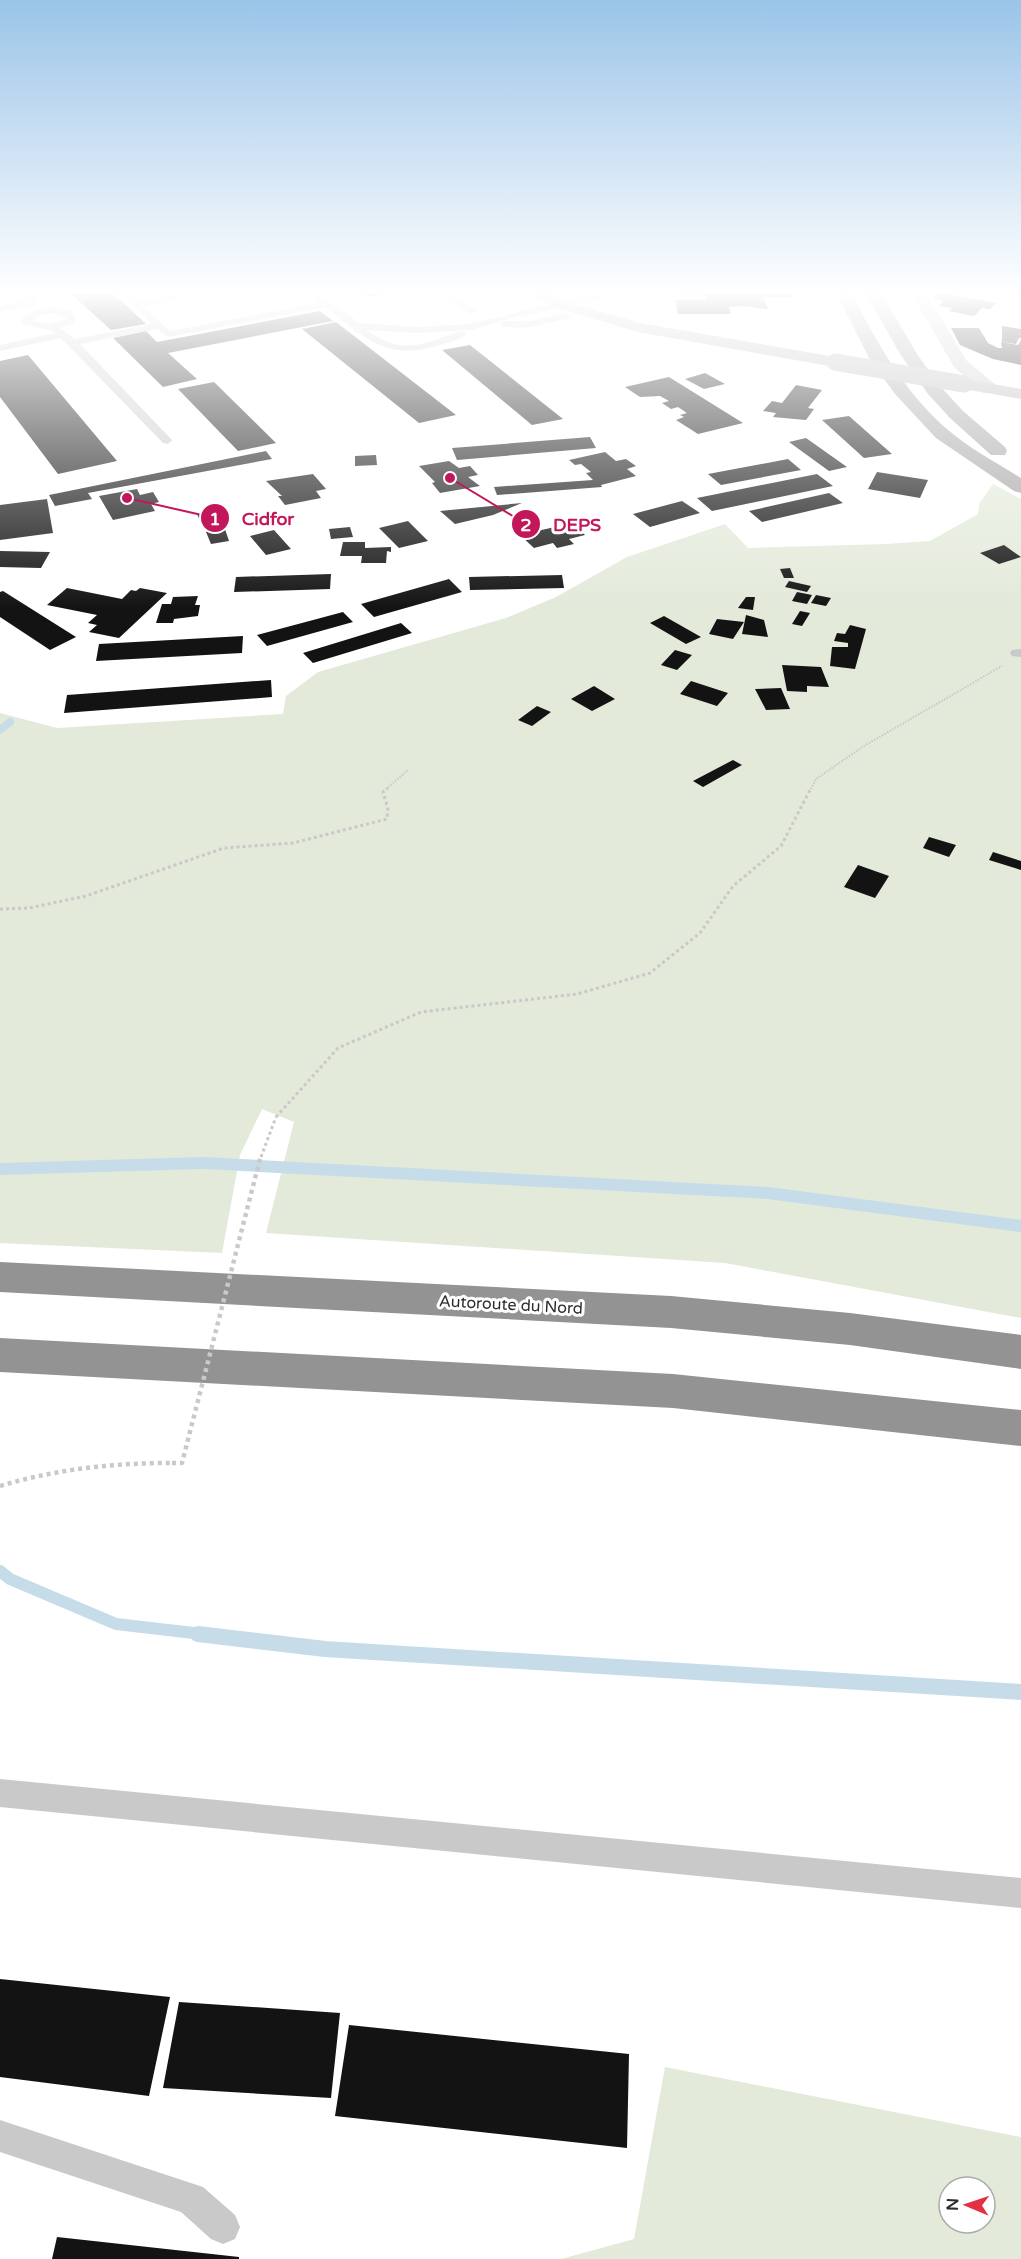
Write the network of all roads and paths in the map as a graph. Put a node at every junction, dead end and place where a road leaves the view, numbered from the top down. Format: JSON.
{"nodes":[{"id":1,"x":124,"y":396,"type":"edge"},
{"id":2,"x":907,"y":396,"type":"edge"},
{"id":3,"x":940,"y":396,"type":"edge"},
{"id":4,"x":166,"y":441,"type":"dead end"},
{"id":5,"x":1021,"y":468,"type":"edge"},
{"id":6,"x":1021,"y":487,"type":"edge"},
{"id":7,"x":1019,"y":653,"type":"edge"},
{"id":8,"x":408,"y":770,"type":"dead end"},
{"id":9,"x":0,"y":909,"type":"edge"},
{"id":10,"x":0,"y":1277,"type":"edge"},
{"id":11,"x":1021,"y":1352,"type":"edge"},
{"id":12,"x":0,"y":1355,"type":"edge"},
{"id":13,"x":1021,"y":1428,"type":"edge"},
{"id":14,"x":0,"y":1486,"type":"edge"},
{"id":15,"x":0,"y":1793,"type":"edge"},
{"id":16,"x":1021,"y":1893,"type":"edge"},
{"id":17,"x":0,"y":2136,"type":"edge"},
{"id":18,"x":223,"y":2227,"type":"dead end"}],
"edges":[{"from":1,"to":4,"type":"lane"},
{"from":2,"to":6,"type":"main road"},
{"from":3,"to":5,"type":"main road"},
{"from":7,"to":14,"type":"path","bridge":true},
{"from":8,"to":9,"type":"path"},
{"from":10,"to":11,"type":"highway","name":"Autoroute du Nord"},
{"from":12,"to":13,"type":"highway"},
{"from":15,"to":16,"type":"lane"},
{"from":17,"to":18,"type":"lane"}]}
